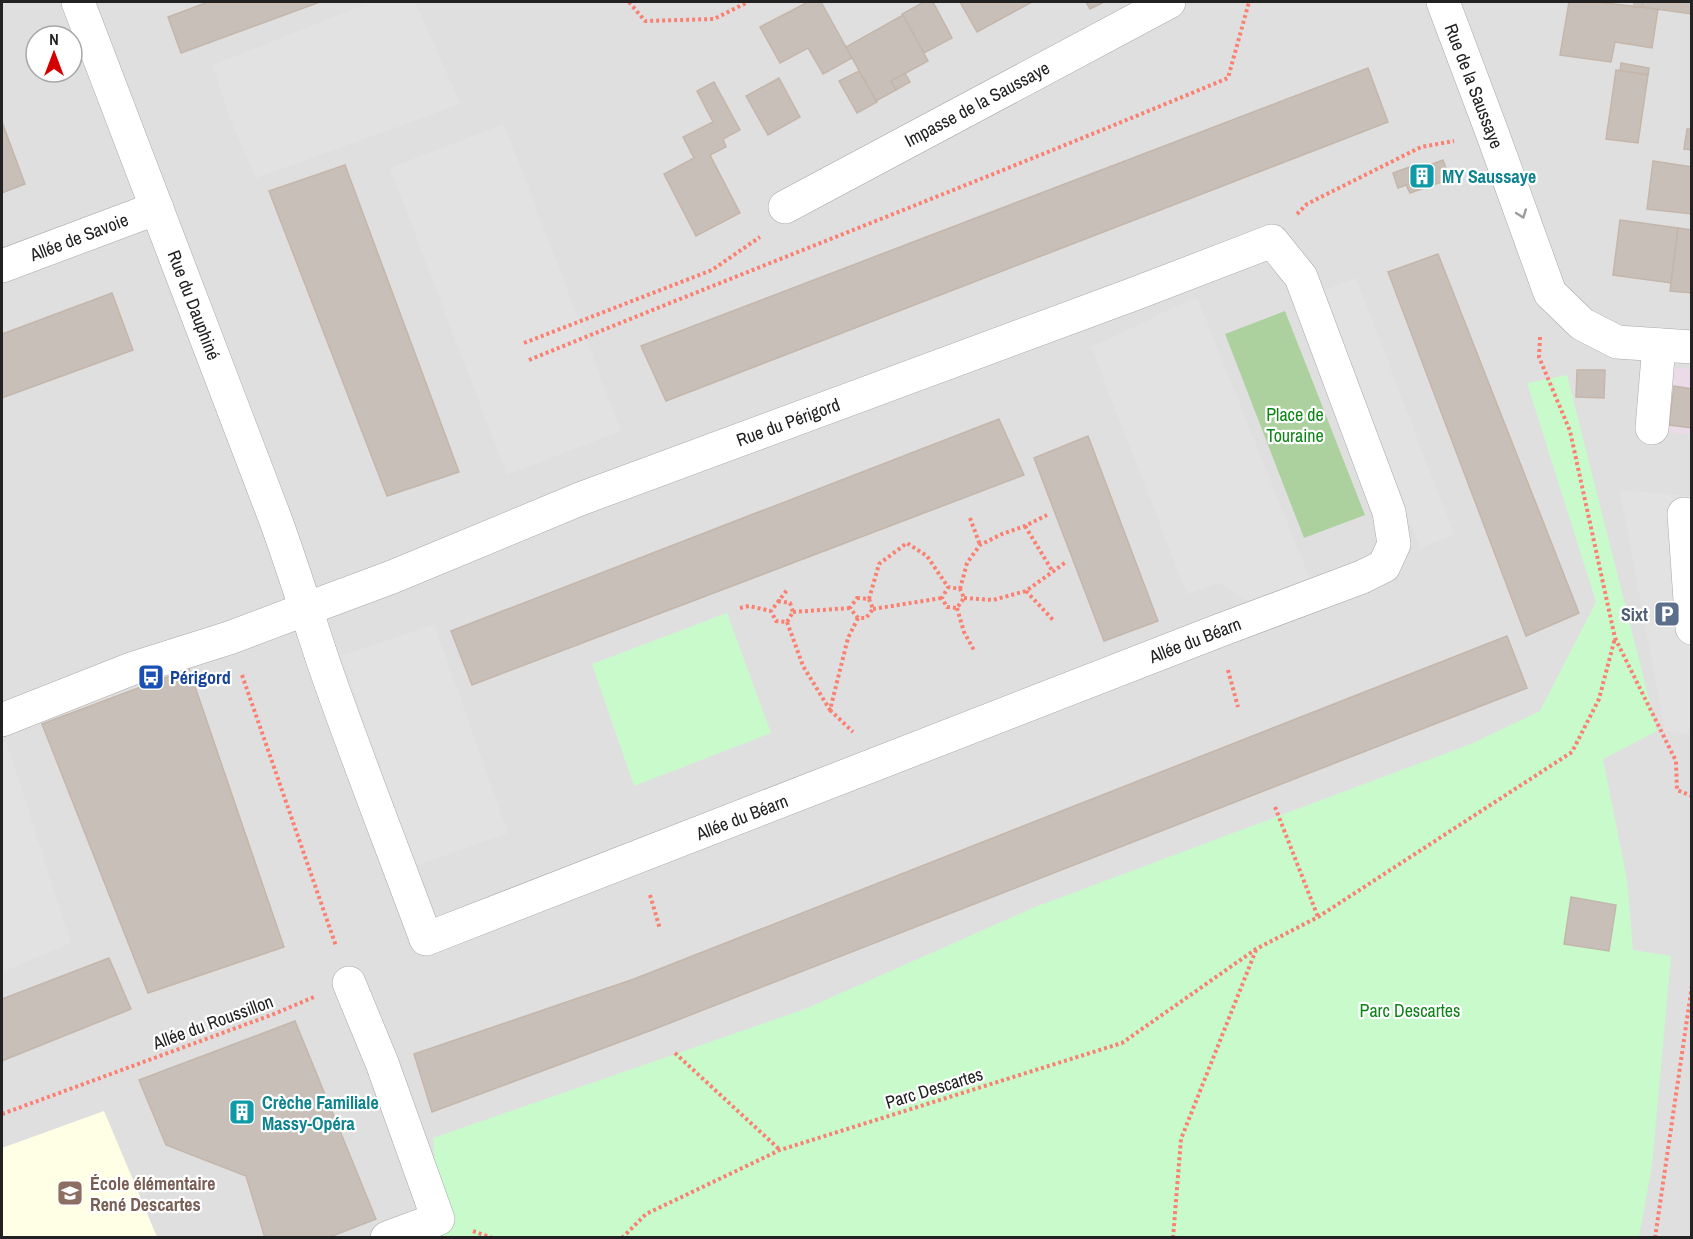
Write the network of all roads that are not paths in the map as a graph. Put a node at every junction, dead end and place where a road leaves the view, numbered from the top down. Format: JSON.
{"nodes":[{"id":1,"x":78,"y":2,"type":"edge"},
{"id":2,"x":1169,"y":2,"type":"edge"},
{"id":3,"x":1443,"y":2,"type":"edge"},
{"id":4,"x":785,"y":207,"type":"road end"},
{"id":5,"x":157,"y":208,"type":"junction"},
{"id":6,"x":1272,"y":241,"type":"joint"},
{"id":7,"x":2,"y":266,"type":"edge"},
{"id":8,"x":1659,"y":345,"type":"junction"},
{"id":9,"x":1692,"y":347,"type":"edge"},
{"id":10,"x":1652,"y":428,"type":"dead end"},
{"id":11,"x":1684,"y":514,"type":"dead end"},
{"id":12,"x":306,"y":609,"type":"junction"},
{"id":13,"x":1692,"y":628,"type":"edge"},
{"id":14,"x":2,"y":720,"type":"edge"},
{"id":15,"x":349,"y":983,"type":"road end"},
{"id":16,"x":387,"y":1238,"type":"edge"}],
"edges":[{"from":1,"to":5,"type":"street","name":"Rue du Dauphiné"},
{"from":2,"to":4,"type":"street","name":"Impasse de la Saussaye"},
{"from":3,"to":8,"type":"street","name":"Rue de la Saussaye","one_way":true},
{"from":5,"to":7,"type":"street","name":"Allée de Savoie"},
{"from":5,"to":12,"type":"street","name":"Rue du Dauphiné"},
{"from":6,"to":12,"type":"street","name":"Rue du Périgord"},
{"from":6,"to":12,"type":"street","name":"Allée du Béarn"},
{"from":8,"to":9,"type":"street","name":"Rue de la Saussaye"},
{"from":8,"to":10,"type":"street"},
{"from":11,"to":13,"type":"street"},
{"from":12,"to":14,"type":"street","name":"Rue du Périgord"},
{"from":15,"to":16,"type":"street"}]}
